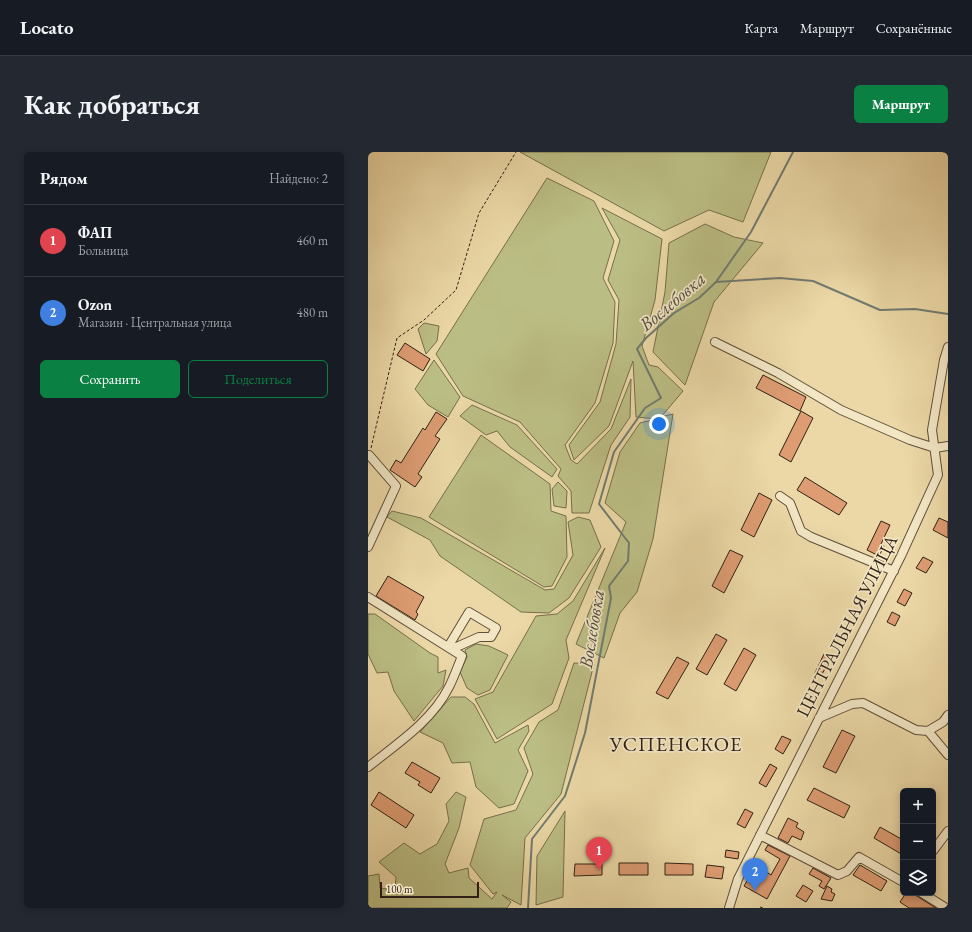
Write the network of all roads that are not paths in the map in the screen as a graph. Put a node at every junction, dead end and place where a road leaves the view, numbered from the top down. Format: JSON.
{"nodes":[{"id":1,"x":715,"y":342,"type":"dead end"},
{"id":2,"x":948,"y":347,"type":"edge"},
{"id":3,"x":948,"y":446,"type":"edge"},
{"id":4,"x":935,"y":448,"type":"junction"},
{"id":5,"x":369,"y":455,"type":"edge"},
{"id":6,"x":780,"y":496,"type":"dead end"},
{"id":7,"x":368,"y":547,"type":"edge"},
{"id":8,"x":894,"y":571,"type":"junction"},
{"id":9,"x":368,"y":598,"type":"edge"},
{"id":10,"x":450,"y":648,"type":"junction"},
{"id":11,"x":948,"y":715,"type":"edge"},
{"id":12,"x":819,"y":718,"type":"junction"},
{"id":13,"x":928,"y":731,"type":"junction"},
{"id":14,"x":948,"y":756,"type":"edge"},
{"id":15,"x":368,"y":767,"type":"edge"},
{"id":16,"x":948,"y":831,"type":"edge"},
{"id":17,"x":760,"y":835,"type":"junction"},
{"id":18,"x":936,"y":847,"type":"edge"},
{"id":19,"x":900,"y":880,"type":"edge"},
{"id":20,"x":927,"y":896,"type":"edge"},
{"id":21,"x":729,"y":908,"type":"edge"},
{"id":22,"x":946,"y":908,"type":"edge"}],
"edges":[{"from":1,"to":4,"type":"street"},
{"from":2,"to":4,"type":"street","name":"ЦЕНТРАЛЬНАЯ УЛИЦА"},
{"from":3,"to":4,"type":"street"},
{"from":4,"to":8,"type":"street","name":"ЦЕНТРАЛЬНАЯ УЛИЦА"},
{"from":5,"to":7,"type":"street"},
{"from":6,"to":8,"type":"street"},
{"from":8,"to":12,"type":"street","name":"ЦЕНТРАЛЬНАЯ УЛИЦА"},
{"from":9,"to":10,"type":"street"},
{"from":10,"to":10,"type":"street"},
{"from":10,"to":15,"type":"street"},
{"from":11,"to":13,"type":"street"},
{"from":12,"to":13,"type":"street"},
{"from":12,"to":17,"type":"street","name":"ЦЕНТРАЛЬНАЯ УЛИЦА"},
{"from":13,"to":14,"type":"street"},
{"from":16,"to":18,"type":"street"},
{"from":17,"to":19,"type":"street"},
{"from":17,"to":21,"type":"street","name":"ЦЕНТРАЛЬНАЯ УЛИЦА"},
{"from":20,"to":22,"type":"street"}]}
